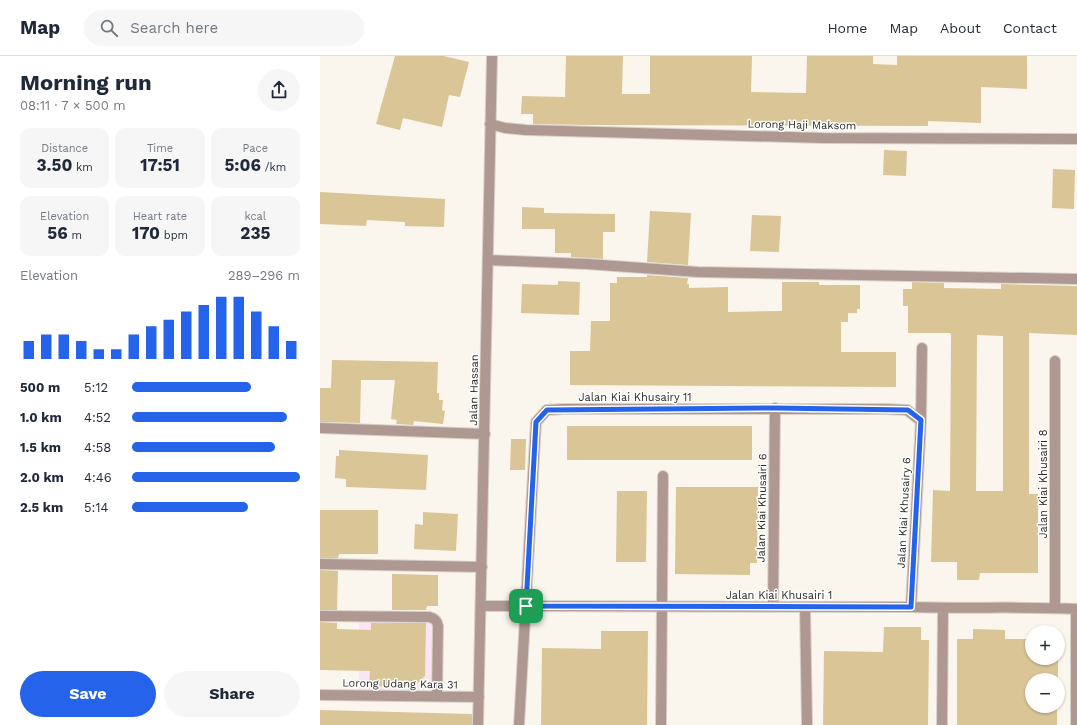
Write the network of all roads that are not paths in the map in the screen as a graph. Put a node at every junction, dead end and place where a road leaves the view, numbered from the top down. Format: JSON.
{"nodes":[{"id":1,"x":492,"y":56,"type":"edge"},
{"id":2,"x":490,"y":124,"type":"junction"},
{"id":3,"x":1077,"y":140,"type":"edge"},
{"id":4,"x":488,"y":260,"type":"junction"},
{"id":5,"x":1077,"y":279,"type":"edge"},
{"id":6,"x":922,"y":348,"type":"dead end"},
{"id":7,"x":1055,"y":362,"type":"dead end"},
{"id":8,"x":775,"y":408,"type":"junction"},
{"id":9,"x":921,"y":420,"type":"junction"},
{"id":10,"x":320,"y":428,"type":"edge"},
{"id":11,"x":485,"y":434,"type":"junction"},
{"id":12,"x":663,"y":476,"type":"dead end"},
{"id":13,"x":320,"y":564,"type":"edge"},
{"id":14,"x":482,"y":567,"type":"junction"},
{"id":15,"x":481,"y":606,"type":"junction"},
{"id":16,"x":526,"y":606,"type":"junction"},
{"id":17,"x":663,"y":607,"type":"junction"},
{"id":18,"x":773,"y":607,"type":"junction"},
{"id":19,"x":804,"y":607,"type":"junction"},
{"id":20,"x":911,"y":607,"type":"junction"},
{"id":21,"x":1055,"y":607,"type":"junction"},
{"id":22,"x":943,"y":608,"type":"junction"},
{"id":23,"x":1076,"y":609,"type":"edge"},
{"id":24,"x":320,"y":616,"type":"edge"},
{"id":25,"x":320,"y":695,"type":"edge"},
{"id":26,"x":437,"y":696,"type":"junction"},
{"id":27,"x":479,"y":697,"type":"junction"},
{"id":28,"x":478,"y":725,"type":"edge"},
{"id":29,"x":519,"y":725,"type":"edge"},
{"id":30,"x":661,"y":725,"type":"edge"},
{"id":31,"x":807,"y":725,"type":"edge"},
{"id":32,"x":942,"y":725,"type":"edge"},
{"id":33,"x":1076,"y":725,"type":"edge"}],
"edges":[{"from":1,"to":2,"type":"street","name":"Jalan Hassan"},
{"from":2,"to":3,"type":"street","name":"Lorong Haji Maksom"},
{"from":2,"to":4,"type":"street","name":"Jalan Hassan"},
{"from":4,"to":5,"type":"street"},
{"from":4,"to":11,"type":"street","name":"Jalan Hassan"},
{"from":6,"to":9,"type":"street"},
{"from":7,"to":21,"type":"street","name":"Jalan Kiai Khusairi 8"},
{"from":8,"to":9,"type":"street","name":"Jalan Kiai Khusairy 11"},
{"from":8,"to":16,"type":"street","name":"Jalan Kiai Khusairy 11"},
{"from":8,"to":18,"type":"street","name":"Jalan Kiai Khusairi 6"},
{"from":9,"to":20,"type":"street","name":"Jalan Kiai Khusairy 6"},
{"from":10,"to":11,"type":"street"},
{"from":11,"to":14,"type":"street","name":"Jalan Hassan"},
{"from":12,"to":17,"type":"street"},
{"from":13,"to":14,"type":"street"},
{"from":14,"to":15,"type":"street","name":"Jalan Hassan"},
{"from":15,"to":16,"type":"street","name":"Jalan Kiai Khusairi 1"},
{"from":15,"to":27,"type":"street","name":"Jalan Hassan"},
{"from":16,"to":17,"type":"street","name":"Jalan Kiai Khusairi 1"},
{"from":16,"to":29,"type":"street","name":"Jalan Kiai Khusairy 11"},
{"from":17,"to":18,"type":"street","name":"Jalan Kiai Khusairi 1"},
{"from":17,"to":30,"type":"street"},
{"from":18,"to":19,"type":"street","name":"Jalan Kiai Khusairi 1"},
{"from":19,"to":20,"type":"street","name":"Jalan Kiai Khusairi 1"},
{"from":19,"to":31,"type":"street"},
{"from":20,"to":22,"type":"street","name":"Jalan Kiai Khusairi 1"},
{"from":21,"to":22,"type":"street","name":"Jalan Kiai Khusairi 1"},
{"from":21,"to":23,"type":"street","name":"Jalan Kiai Khusairi 1"},
{"from":22,"to":32,"type":"street"},
{"from":23,"to":33,"type":"street"},
{"from":24,"to":26,"type":"street"},
{"from":25,"to":26,"type":"street","name":"Lorong Udang Kara 31"},
{"from":26,"to":27,"type":"street","name":"Lorong Udang Kara 31"},
{"from":27,"to":28,"type":"street","name":"Jalan Hassan"}]}
